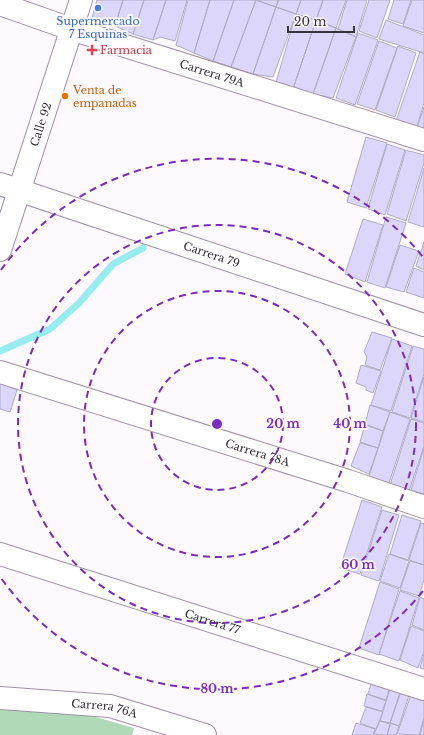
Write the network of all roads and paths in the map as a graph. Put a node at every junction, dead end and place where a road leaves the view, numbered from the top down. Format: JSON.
{"nodes":[{"id":1,"x":81,"y":0,"type":"edge"},
{"id":2,"x":0,"y":4,"type":"edge"},
{"id":3,"x":71,"y":29,"type":"junction"},
{"id":4,"x":424,"y":140,"type":"edge"},
{"id":5,"x":10,"y":187,"type":"edge"},
{"id":6,"x":0,"y":250,"type":"edge"},
{"id":7,"x":424,"y":325,"type":"edge"},
{"id":8,"x":0,"y":372,"type":"edge"},
{"id":9,"x":424,"y":507,"type":"edge"},
{"id":10,"x":0,"y":554,"type":"edge"},
{"id":11,"x":424,"y":689,"type":"edge"},
{"id":12,"x":0,"y":698,"type":"edge"},
{"id":13,"x":205,"y":735,"type":"edge"}],
"edges":[{"from":1,"to":3,"type":"street","name":"Calle 92"},
{"from":2,"to":3,"type":"street","name":"Carrera 79A"},
{"from":3,"to":4,"type":"street","name":"Carrera 79A"},
{"from":3,"to":5,"type":"street","name":"Calle 92"},
{"from":5,"to":6,"type":"street","name":"Calle 92"},
{"from":5,"to":7,"type":"street","name":"Carrera 79"},
{"from":8,"to":9,"type":"street","name":"Carrera 78A"},
{"from":10,"to":11,"type":"street","name":"Carrera 77"},
{"from":12,"to":13,"type":"street","name":"Carrera 76A"}]}
